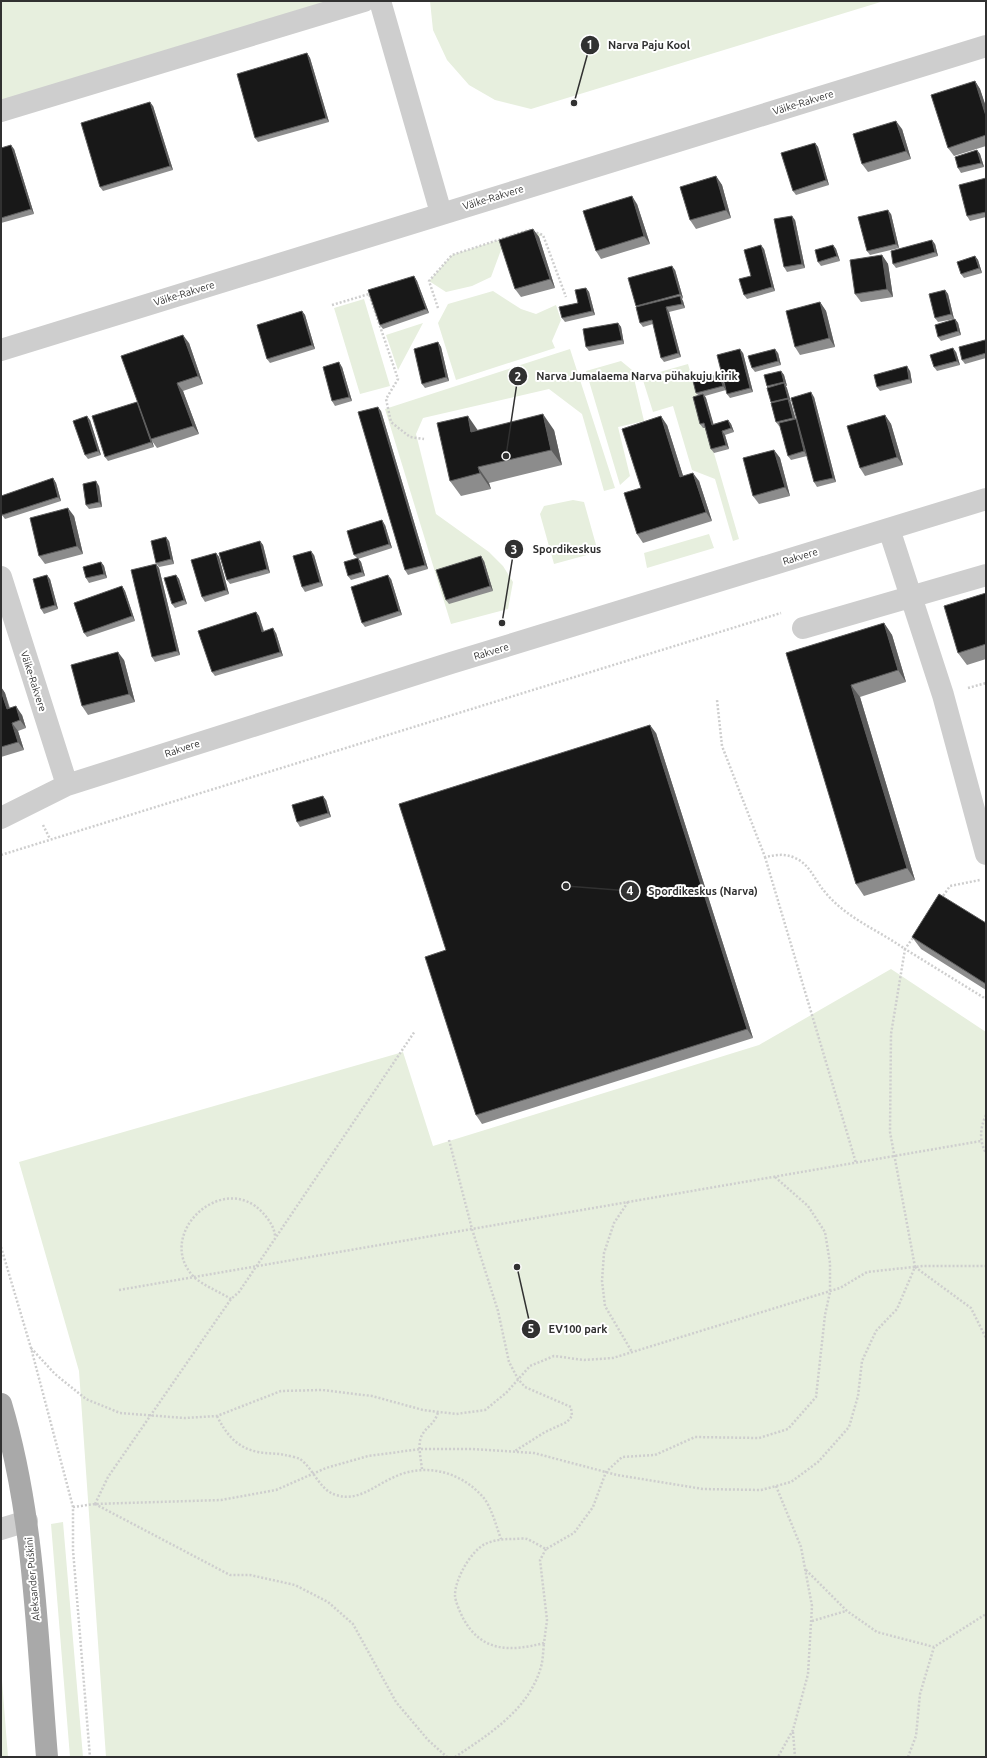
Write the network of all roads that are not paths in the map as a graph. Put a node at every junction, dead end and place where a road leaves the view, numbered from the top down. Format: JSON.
{"nodes":[{"id":1,"x":364,"y":1,"type":"edge"},
{"id":2,"x":380,"y":1,"type":"edge"},
{"id":3,"x":986,"y":46,"type":"edge"},
{"id":4,"x":1,"y":111,"type":"edge"},
{"id":5,"x":441,"y":213,"type":"junction"},
{"id":6,"x":1,"y":350,"type":"edge"},
{"id":7,"x":986,"y":499,"type":"edge"},
{"id":8,"x":889,"y":529,"type":"junction"},
{"id":9,"x":986,"y":575,"type":"edge"},
{"id":10,"x":1,"y":577,"type":"edge"},
{"id":11,"x":911,"y":597,"type":"junction"},
{"id":12,"x":803,"y":628,"type":"dead end"},
{"id":13,"x":67,"y":785,"type":"junction"},
{"id":14,"x":1,"y":818,"type":"edge"},
{"id":15,"x":986,"y":854,"type":"edge"},
{"id":16,"x":1,"y":1404,"type":"edge"},
{"id":17,"x":27,"y":1521,"type":"junction"},
{"id":18,"x":1,"y":1529,"type":"edge"},
{"id":19,"x":47,"y":1757,"type":"edge"}],
"edges":[{"from":1,"to":4,"type":"street"},
{"from":2,"to":5,"type":"street"},
{"from":3,"to":5,"type":"street","name":"Väike-Rakvere"},
{"from":5,"to":6,"type":"street","name":"Väike-Rakvere"},
{"from":7,"to":8,"type":"street","name":"Rakvere"},
{"from":8,"to":11,"type":"street"},
{"from":8,"to":13,"type":"street","name":"Rakvere"},
{"from":9,"to":11,"type":"street"},
{"from":10,"to":13,"type":"street","name":"Väike-Rakvere"},
{"from":11,"to":12,"type":"street"},
{"from":11,"to":15,"type":"street"},
{"from":13,"to":14,"type":"street","name":"Rakvere"},
{"from":16,"to":17,"type":"main road","name":"Aleksander Puškini"},
{"from":17,"to":18,"type":"street"},
{"from":17,"to":19,"type":"main road","name":"Aleksander Puškini"}]}
